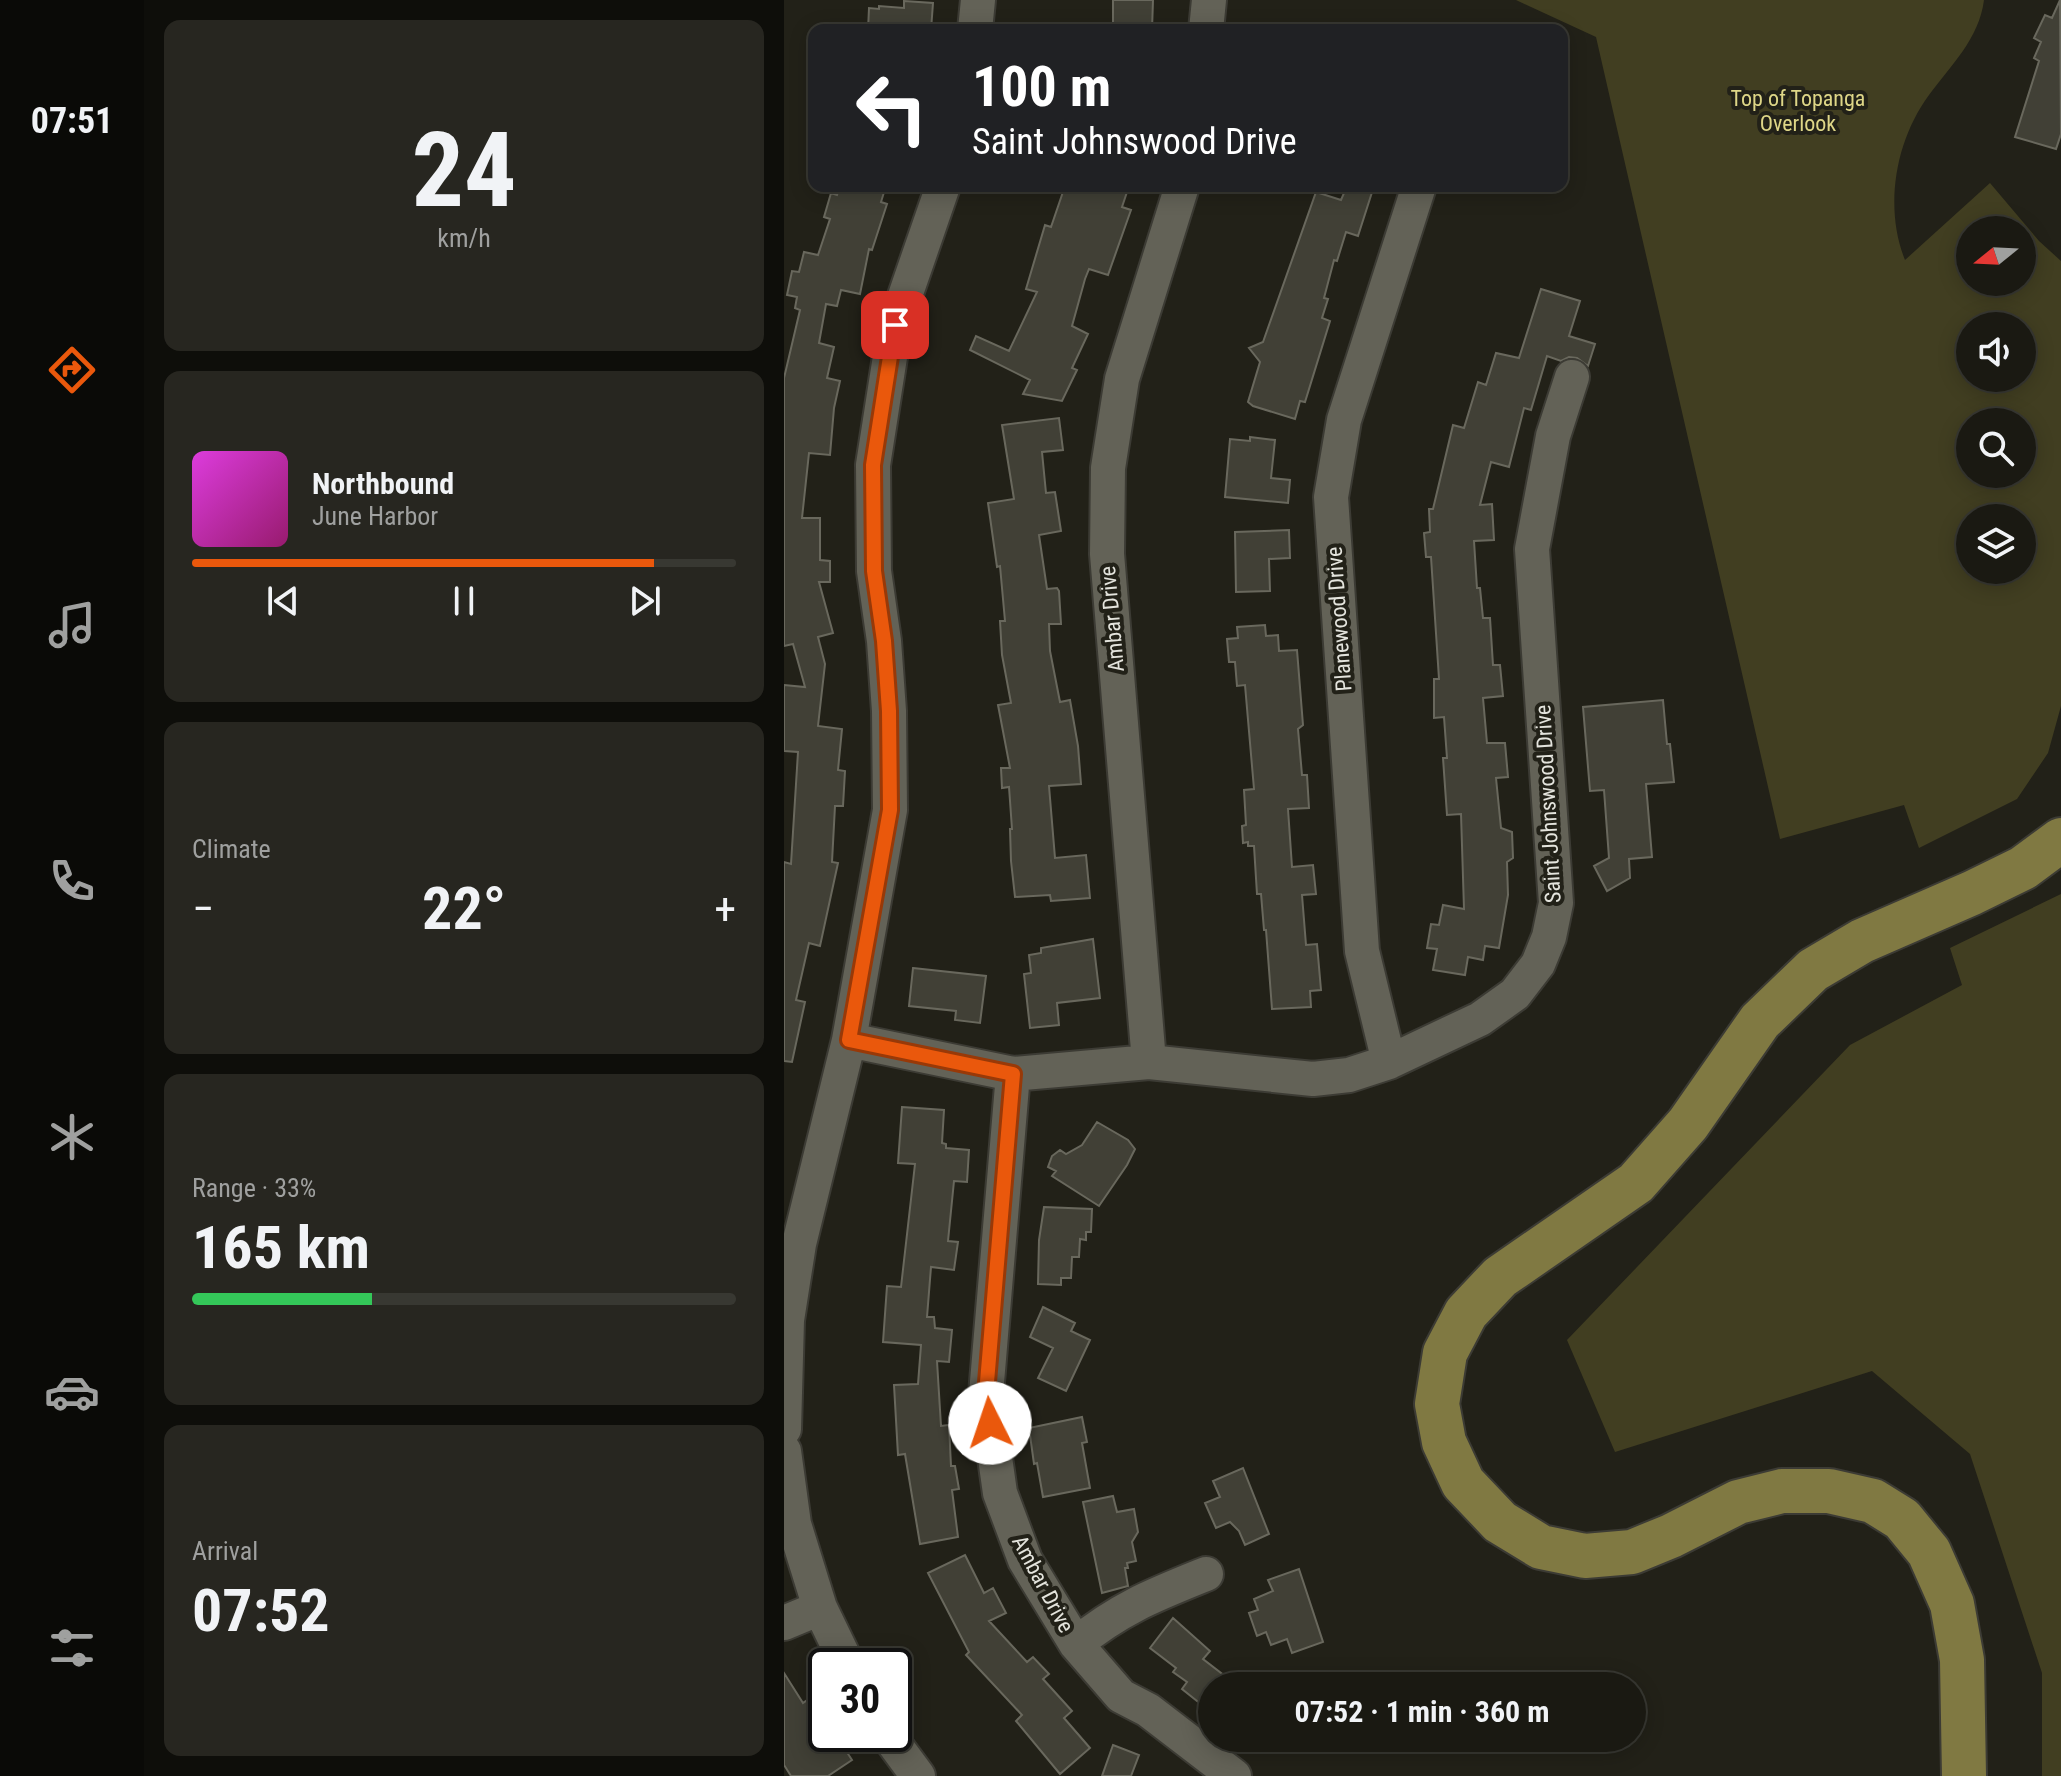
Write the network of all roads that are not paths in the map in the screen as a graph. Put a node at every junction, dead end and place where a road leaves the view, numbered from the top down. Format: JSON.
{"nodes":[{"id":1,"x":978,"y":0,"type":"edge"},
{"id":2,"x":1209,"y":0,"type":"edge"},
{"id":3,"x":976,"y":24,"type":"edge"},
{"id":4,"x":1207,"y":24,"type":"edge"},
{"id":5,"x":941,"y":192,"type":"edge"},
{"id":6,"x":1180,"y":192,"type":"edge"},
{"id":7,"x":1417,"y":192,"type":"edge"},
{"id":8,"x":1572,"y":377,"type":"dead end"},
{"id":9,"x":2061,"y":840,"type":"edge"},
{"id":10,"x":849,"y":1040,"type":"junction"},
{"id":11,"x":1149,"y":1062,"type":"junction"},
{"id":12,"x":1389,"y":1062,"type":"junction"},
{"id":13,"x":1013,"y":1074,"type":"junction"},
{"id":14,"x":791,"y":1242,"type":"edge"},
{"id":15,"x":784,"y":1429,"type":"edge"},
{"id":16,"x":784,"y":1451,"type":"edge"},
{"id":17,"x":1206,"y":1574,"type":"dead end"},
{"id":18,"x":820,"y":1608,"type":"junction"},
{"id":19,"x":784,"y":1623,"type":"edge"},
{"id":20,"x":1076,"y":1644,"type":"junction"},
{"id":21,"x":839,"y":1648,"type":"edge"},
{"id":22,"x":900,"y":1752,"type":"edge"},
{"id":23,"x":918,"y":1776,"type":"edge"},
{"id":24,"x":1234,"y":1776,"type":"edge"},
{"id":25,"x":1964,"y":1776,"type":"edge"}],
"edges":[{"from":1,"to":3,"type":"street"},
{"from":2,"to":4,"type":"street"},
{"from":5,"to":10,"type":"street"},
{"from":6,"to":11,"type":"street","name":"Ambar Drive"},
{"from":7,"to":12,"type":"street","name":"Planewood Drive"},
{"from":8,"to":12,"type":"street","name":"Saint Johnswood Drive"},
{"from":9,"to":25,"type":"main road"},
{"from":10,"to":13,"type":"street","name":"Saint Johnswood Drive"},
{"from":10,"to":14,"type":"street"},
{"from":11,"to":12,"type":"street","name":"Saint Johnswood Drive"},
{"from":11,"to":13,"type":"street","name":"Saint Johnswood Drive"},
{"from":13,"to":20,"type":"street","name":"Ambar Drive"},
{"from":14,"to":15,"type":"street"},
{"from":16,"to":18,"type":"street"},
{"from":17,"to":20,"type":"street"},
{"from":18,"to":19,"type":"street"},
{"from":18,"to":21,"type":"street"},
{"from":20,"to":24,"type":"street","name":"Ambar Drive"},
{"from":22,"to":23,"type":"street"}]}
